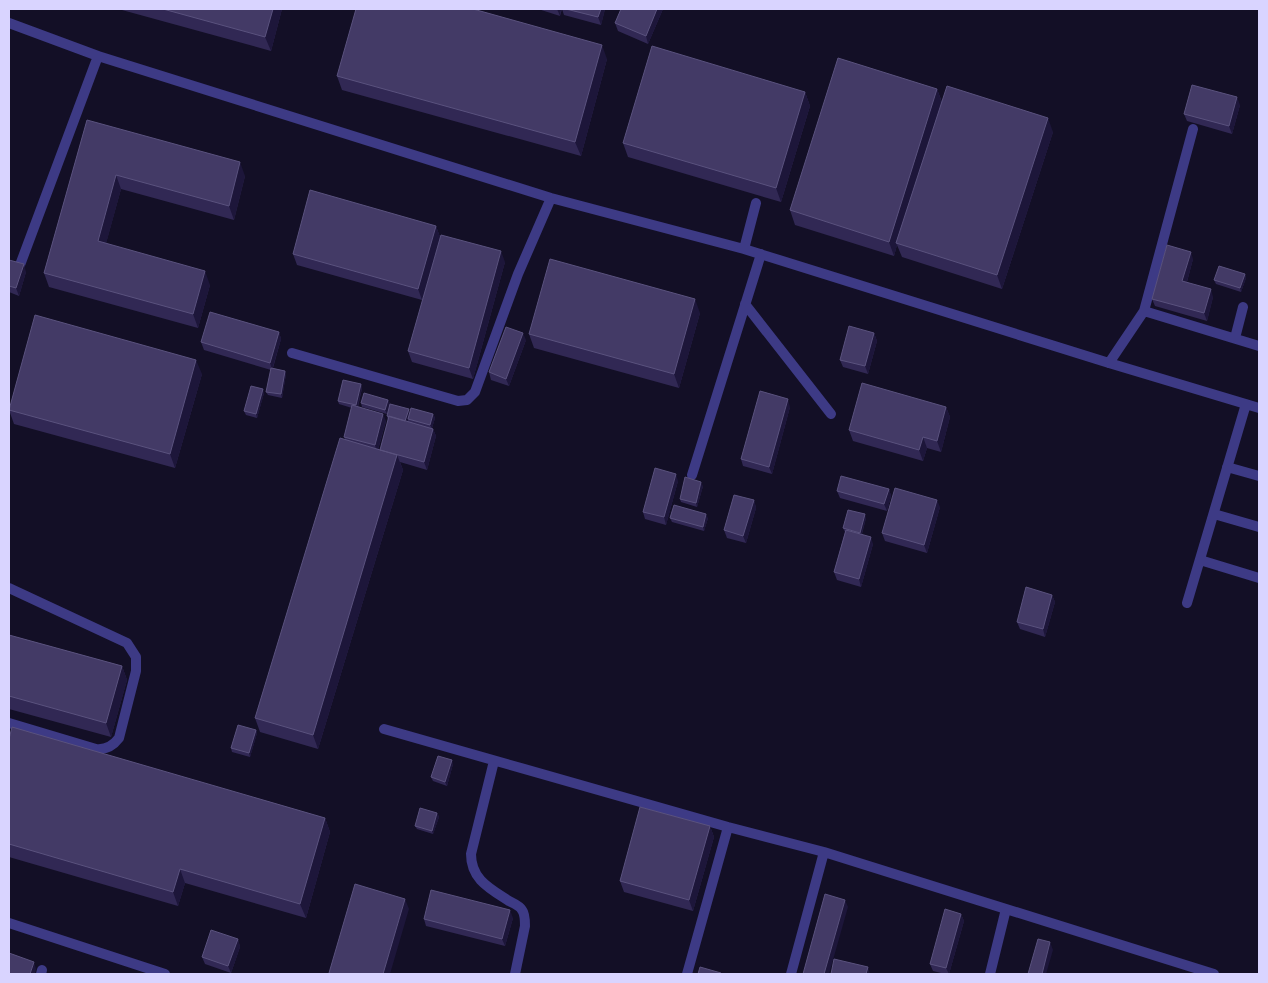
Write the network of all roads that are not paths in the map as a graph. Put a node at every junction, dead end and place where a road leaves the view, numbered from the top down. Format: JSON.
{"nodes":[{"id":1,"x":9,"y":23,"type":"edge"},
{"id":2,"x":98,"y":56,"type":"junction"},
{"id":3,"x":1193,"y":129,"type":"edge"},
{"id":4,"x":551,"y":198,"type":"junction"},
{"id":5,"x":756,"y":204,"type":"edge"},
{"id":6,"x":744,"y":249,"type":"junction"},
{"id":7,"x":761,"y":254,"type":"junction"},
{"id":8,"x":20,"y":265,"type":"edge"},
{"id":9,"x":745,"y":304,"type":"junction"},
{"id":10,"x":1243,"y":307,"type":"dead end"},
{"id":11,"x":1144,"y":311,"type":"junction"},
{"id":12,"x":1234,"y":338,"type":"junction"},
{"id":13,"x":1259,"y":346,"type":"edge"},
{"id":14,"x":292,"y":353,"type":"dead end"},
{"id":15,"x":1109,"y":363,"type":"junction"},
{"id":16,"x":1246,"y":404,"type":"junction"},
{"id":17,"x":1259,"y":408,"type":"edge"},
{"id":18,"x":831,"y":414,"type":"dead end"},
{"id":19,"x":1227,"y":466,"type":"junction"},
{"id":20,"x":692,"y":475,"type":"dead end"},
{"id":21,"x":1259,"y":476,"type":"edge"},
{"id":22,"x":1214,"y":514,"type":"junction"},
{"id":23,"x":1259,"y":527,"type":"edge"},
{"id":24,"x":1200,"y":560,"type":"junction"},
{"id":25,"x":1259,"y":578,"type":"edge"},
{"id":26,"x":9,"y":588,"type":"edge"},
{"id":27,"x":1187,"y":603,"type":"dead end"},
{"id":28,"x":9,"y":723,"type":"edge"},
{"id":29,"x":384,"y":729,"type":"dead end"},
{"id":30,"x":494,"y":761,"type":"junction"},
{"id":31,"x":728,"y":827,"type":"junction"},
{"id":32,"x":824,"y":852,"type":"junction"},
{"id":33,"x":1006,"y":908,"type":"junction"},
{"id":34,"x":9,"y":923,"type":"edge"},
{"id":35,"x":165,"y":974,"type":"edge"},
{"id":36,"x":515,"y":974,"type":"edge"},
{"id":37,"x":688,"y":974,"type":"edge"},
{"id":38,"x":791,"y":974,"type":"edge"},
{"id":39,"x":990,"y":974,"type":"edge"},
{"id":40,"x":1209,"y":974,"type":"edge"}],
"edges":[{"from":1,"to":2,"type":"lane"},
{"from":2,"to":4,"type":"lane"},
{"from":2,"to":8,"type":"lane"},
{"from":3,"to":11,"type":"lane"},
{"from":4,"to":6,"type":"lane"},
{"from":4,"to":14,"type":"lane"},
{"from":5,"to":6,"type":"lane"},
{"from":6,"to":7,"type":"lane"},
{"from":7,"to":9,"type":"lane"},
{"from":7,"to":15,"type":"lane"},
{"from":9,"to":18,"type":"lane"},
{"from":9,"to":20,"type":"lane"},
{"from":10,"to":12,"type":"lane"},
{"from":11,"to":12,"type":"lane"},
{"from":11,"to":15,"type":"lane"},
{"from":12,"to":13,"type":"lane"},
{"from":15,"to":16,"type":"lane"},
{"from":16,"to":17,"type":"lane"},
{"from":16,"to":19,"type":"lane"},
{"from":19,"to":21,"type":"lane"},
{"from":19,"to":22,"type":"lane"},
{"from":22,"to":23,"type":"lane"},
{"from":22,"to":24,"type":"lane"},
{"from":24,"to":25,"type":"lane"},
{"from":24,"to":27,"type":"lane"},
{"from":26,"to":28,"type":"lane"},
{"from":29,"to":30,"type":"lane"},
{"from":30,"to":31,"type":"lane"},
{"from":30,"to":36,"type":"lane"},
{"from":31,"to":32,"type":"lane"},
{"from":31,"to":37,"type":"lane"},
{"from":32,"to":33,"type":"lane"},
{"from":32,"to":38,"type":"lane"},
{"from":33,"to":39,"type":"lane"},
{"from":33,"to":40,"type":"lane"},
{"from":34,"to":35,"type":"lane"}]}
